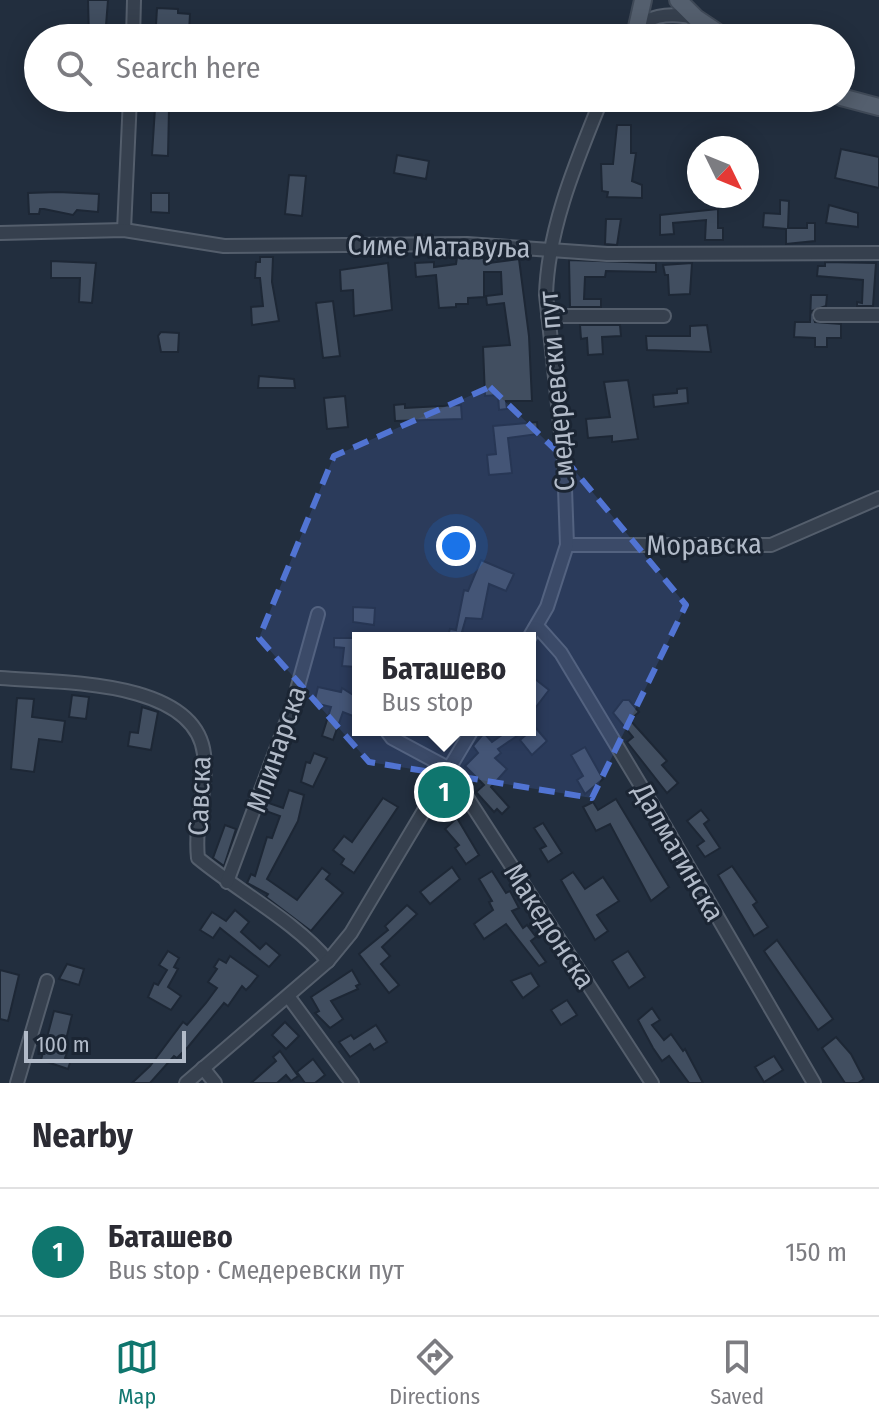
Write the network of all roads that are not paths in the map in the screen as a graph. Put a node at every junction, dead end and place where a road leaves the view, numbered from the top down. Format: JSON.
{"nodes":[{"id":1,"x":134,"y":0,"type":"edge"},
{"id":2,"x":643,"y":0,"type":"edge"},
{"id":3,"x":678,"y":0,"type":"edge"},
{"id":4,"x":696,"y":18,"type":"junction"},
{"id":5,"x":133,"y":24,"type":"edge"},
{"id":6,"x":635,"y":24,"type":"edge"},
{"id":7,"x":647,"y":24,"type":"edge"},
{"id":8,"x":705,"y":24,"type":"edge"},
{"id":9,"x":855,"y":101,"type":"edge"},
{"id":10,"x":879,"y":107,"type":"edge"},
{"id":11,"x":129,"y":112,"type":"edge"},
{"id":12,"x":597,"y":112,"type":"edge"},
{"id":13,"x":124,"y":230,"type":"junction"},
{"id":14,"x":0,"y":233,"type":"edge"},
{"id":15,"x":550,"y":249,"type":"junction"},
{"id":16,"x":879,"y":253,"type":"edge"},
{"id":17,"x":820,"y":315,"type":"dead end"},
{"id":18,"x":879,"y":315,"type":"edge"},
{"id":19,"x":548,"y":316,"type":"junction"},
{"id":20,"x":664,"y":316,"type":"dead end"},
{"id":21,"x":879,"y":498,"type":"edge"},
{"id":22,"x":567,"y":545,"type":"junction"},
{"id":23,"x":318,"y":614,"type":"dead end"},
{"id":24,"x":537,"y":626,"type":"junction"},
{"id":25,"x":533,"y":632,"type":"edge"},
{"id":26,"x":0,"y":678,"type":"edge"},
{"id":27,"x":390,"y":736,"type":"edge"},
{"id":28,"x":468,"y":736,"type":"edge"},
{"id":29,"x":448,"y":768,"type":"junction"},
{"id":30,"x":227,"y":882,"type":"junction"},
{"id":31,"x":328,"y":961,"type":"junction"},
{"id":32,"x":47,"y":981,"type":"dead end"},
{"id":33,"x":288,"y":996,"type":"junction"},
{"id":34,"x":203,"y":1068,"type":"junction"},
{"id":35,"x":17,"y":1083,"type":"edge"},
{"id":36,"x":186,"y":1083,"type":"edge"},
{"id":37,"x":215,"y":1083,"type":"edge"},
{"id":38,"x":352,"y":1083,"type":"edge"},
{"id":39,"x":652,"y":1083,"type":"edge"},
{"id":40,"x":814,"y":1083,"type":"edge"}],
"edges":[{"from":1,"to":5,"type":"street"},
{"from":2,"to":6,"type":"main road"},
{"from":3,"to":4,"type":"main road"},
{"from":4,"to":7,"type":"street"},
{"from":4,"to":8,"type":"main road"},
{"from":9,"to":10,"type":"main road"},
{"from":11,"to":13,"type":"street"},
{"from":12,"to":15,"type":"street","name":"Смедеревски пут"},
{"from":13,"to":14,"type":"street","name":"Симе Матавуља"},
{"from":13,"to":15,"type":"street","name":"Симе Матавуља"},
{"from":15,"to":16,"type":"street","name":"Симе Матавуља"},
{"from":15,"to":19,"type":"street","name":"Смедеревски пут"},
{"from":17,"to":18,"type":"street"},
{"from":19,"to":20,"type":"street"},
{"from":19,"to":22,"type":"street","name":"Смедеревски пут"},
{"from":21,"to":22,"type":"street","name":"Моравска"},
{"from":22,"to":24,"type":"street","name":"Смедеревски пут"},
{"from":23,"to":30,"type":"street","name":"Млинарска"},
{"from":24,"to":25,"type":"street","name":"Смедеревски пут"},
{"from":24,"to":40,"type":"street","name":"Далматинска"},
{"from":26,"to":30,"type":"street","name":"Савска"},
{"from":27,"to":29,"type":"street"},
{"from":28,"to":29,"type":"street"},
{"from":29,"to":31,"type":"street"},
{"from":29,"to":39,"type":"street","name":"Македонска"},
{"from":30,"to":31,"type":"street","name":"Савска"},
{"from":31,"to":33,"type":"street"},
{"from":32,"to":35,"type":"street"},
{"from":33,"to":34,"type":"street"},
{"from":33,"to":38,"type":"street"},
{"from":34,"to":36,"type":"street"},
{"from":34,"to":37,"type":"street"}]}
